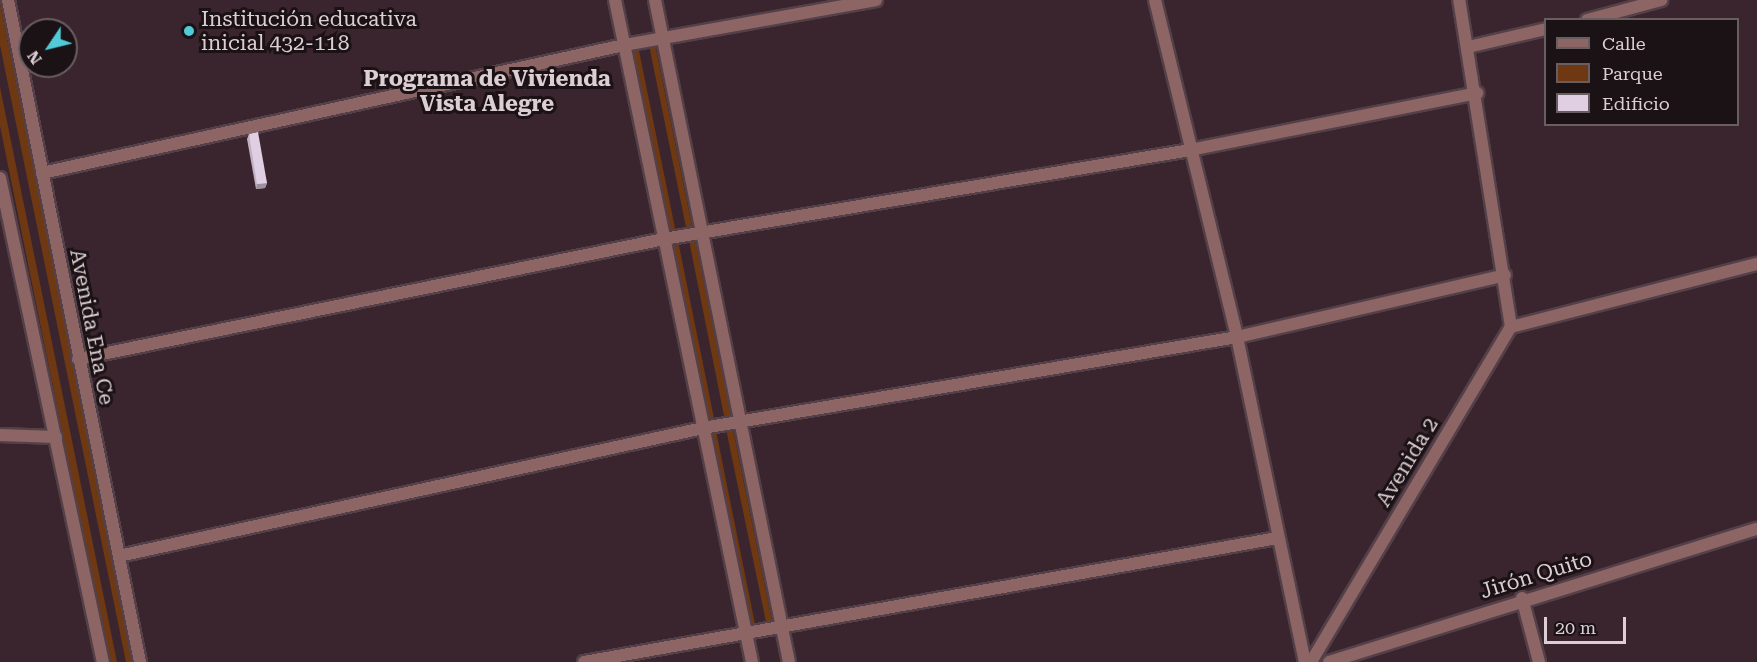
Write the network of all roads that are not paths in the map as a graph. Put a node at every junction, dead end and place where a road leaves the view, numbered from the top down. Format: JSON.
{"nodes":[{"id":1,"x":8,"y":0,"type":"edge"},
{"id":2,"x":615,"y":0,"type":"edge"},
{"id":3,"x":655,"y":0,"type":"edge"},
{"id":4,"x":876,"y":0,"type":"edge"},
{"id":5,"x":1155,"y":0,"type":"edge"},
{"id":6,"x":1459,"y":0,"type":"edge"},
{"id":7,"x":1661,"y":0,"type":"edge"},
{"id":8,"x":1594,"y":18,"type":"edge"},
{"id":9,"x":1544,"y":29,"type":"edge"},
{"id":10,"x":664,"y":38,"type":"junction"},
{"id":11,"x":624,"y":45,"type":"junction"},
{"id":12,"x":1468,"y":47,"type":"junction"},
{"id":13,"x":1477,"y":93,"type":"junction"},
{"id":14,"x":1190,"y":150,"type":"junction"},
{"id":15,"x":42,"y":173,"type":"junction"},
{"id":16,"x":0,"y":178,"type":"edge"},
{"id":17,"x":703,"y":236,"type":"junction"},
{"id":18,"x":664,"y":239,"type":"junction"},
{"id":19,"x":1757,"y":264,"type":"edge"},
{"id":20,"x":1505,"y":275,"type":"junction"},
{"id":21,"x":1511,"y":327,"type":"junction"},
{"id":22,"x":1237,"y":337,"type":"junction"},
{"id":23,"x":78,"y":359,"type":"junction"},
{"id":24,"x":744,"y":423,"type":"junction"},
{"id":25,"x":703,"y":428,"type":"junction"},
{"id":26,"x":0,"y":435,"type":"edge"},
{"id":27,"x":56,"y":437,"type":"junction"},
{"id":28,"x":1757,"y":529,"type":"edge"},
{"id":29,"x":1277,"y":538,"type":"junction"},
{"id":30,"x":119,"y":556,"type":"junction"},
{"id":31,"x":1522,"y":598,"type":"junction"},
{"id":32,"x":781,"y":625,"type":"junction"},
{"id":33,"x":745,"y":629,"type":"junction"},
{"id":34,"x":103,"y":662,"type":"edge"},
{"id":35,"x":140,"y":662,"type":"edge"},
{"id":36,"x":584,"y":662,"type":"edge"},
{"id":37,"x":752,"y":662,"type":"edge"},
{"id":38,"x":789,"y":662,"type":"edge"},
{"id":39,"x":1305,"y":662,"type":"edge"},
{"id":40,"x":1311,"y":662,"type":"edge"},
{"id":41,"x":1329,"y":662,"type":"edge"},
{"id":42,"x":1539,"y":662,"type":"edge"}],
"edges":[{"from":1,"to":15,"type":"street","name":"Avenida Ena Ce"},
{"from":2,"to":11,"type":"street"},
{"from":3,"to":10,"type":"street"},
{"from":4,"to":10,"type":"street"},
{"from":5,"to":14,"type":"street"},
{"from":6,"to":12,"type":"street"},
{"from":7,"to":8,"type":"street"},
{"from":9,"to":12,"type":"street"},
{"from":10,"to":11,"type":"street"},
{"from":10,"to":17,"type":"street"},
{"from":11,"to":15,"type":"street"},
{"from":11,"to":18,"type":"street"},
{"from":12,"to":13,"type":"street"},
{"from":13,"to":14,"type":"street"},
{"from":13,"to":20,"type":"street"},
{"from":14,"to":17,"type":"street"},
{"from":14,"to":22,"type":"street"},
{"from":15,"to":23,"type":"street","name":"Avenida Ena Ce"},
{"from":16,"to":27,"type":"street"},
{"from":17,"to":18,"type":"street"},
{"from":17,"to":24,"type":"street"},
{"from":18,"to":23,"type":"street"},
{"from":18,"to":25,"type":"street"},
{"from":19,"to":21,"type":"street"},
{"from":20,"to":21,"type":"street"},
{"from":20,"to":22,"type":"street"},
{"from":21,"to":40,"type":"street","name":"Avenida 2"},
{"from":22,"to":24,"type":"street"},
{"from":22,"to":29,"type":"street"},
{"from":23,"to":30,"type":"street","name":"Avenida Ena Ce"},
{"from":24,"to":25,"type":"street"},
{"from":24,"to":32,"type":"street"},
{"from":25,"to":30,"type":"street"},
{"from":25,"to":33,"type":"street"},
{"from":26,"to":27,"type":"street"},
{"from":27,"to":34,"type":"street"},
{"from":28,"to":31,"type":"street","name":"Jirón Quito"},
{"from":29,"to":32,"type":"street"},
{"from":29,"to":39,"type":"street"},
{"from":30,"to":35,"type":"street","name":"Avenida Ena Ce"},
{"from":31,"to":41,"type":"street","name":"Jirón Quito"},
{"from":31,"to":42,"type":"street"},
{"from":32,"to":33,"type":"street"},
{"from":32,"to":38,"type":"street"},
{"from":33,"to":36,"type":"street"},
{"from":33,"to":37,"type":"street"}]}
